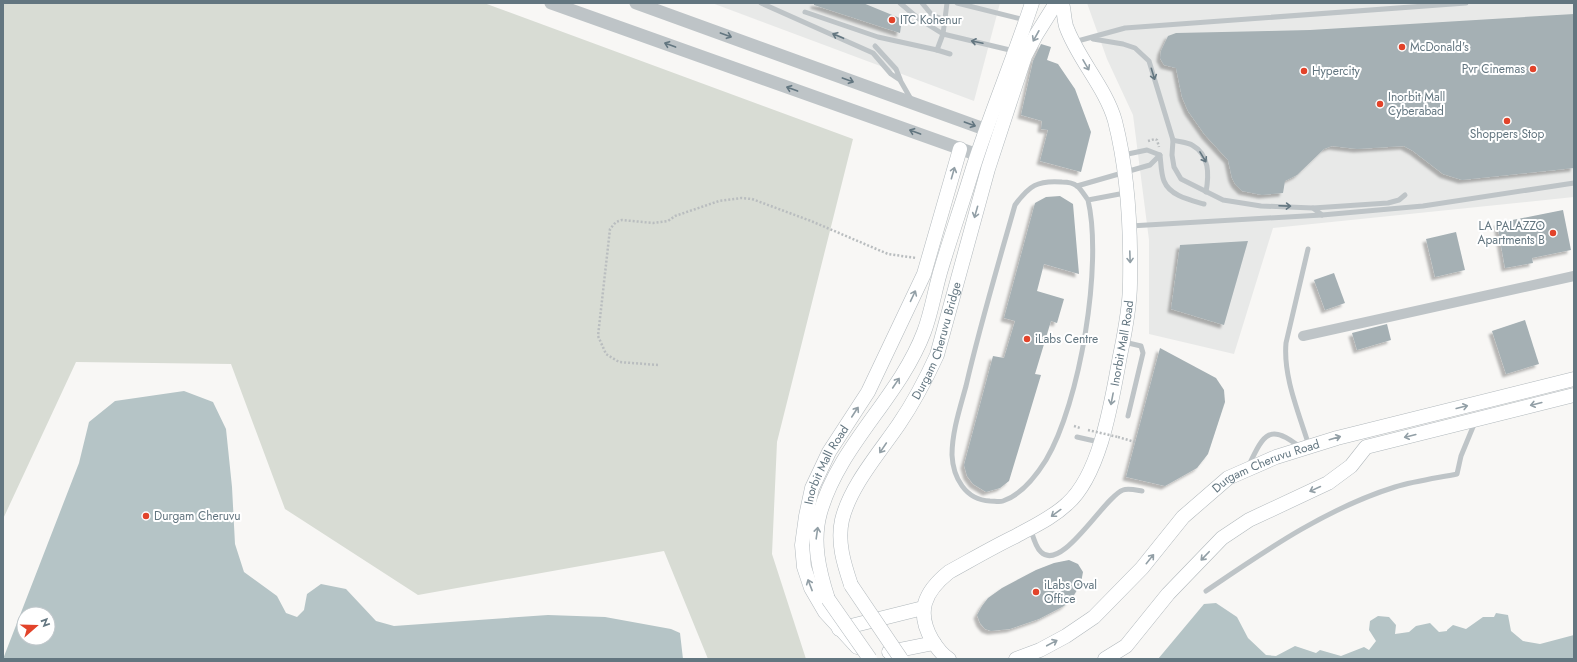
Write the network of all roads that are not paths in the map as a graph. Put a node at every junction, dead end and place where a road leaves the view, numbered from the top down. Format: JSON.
{"nodes":[{"id":1,"x":551,"y":3,"type":"edge"},
{"id":2,"x":636,"y":3,"type":"edge"},
{"id":3,"x":761,"y":3,"type":"edge"},
{"id":4,"x":900,"y":3,"type":"edge"},
{"id":5,"x":922,"y":3,"type":"edge"},
{"id":6,"x":947,"y":3,"type":"edge"},
{"id":7,"x":956,"y":3,"type":"edge"},
{"id":8,"x":1032,"y":3,"type":"edge"},
{"id":9,"x":1056,"y":3,"type":"edge"},
{"id":10,"x":1062,"y":3,"type":"edge"},
{"id":11,"x":1466,"y":3,"type":"edge"},
{"id":12,"x":805,"y":12,"type":"dead end"},
{"id":13,"x":945,"y":20,"type":"junction"},
{"id":14,"x":1026,"y":20,"type":"junction"},
{"id":15,"x":943,"y":34,"type":"junction"},
{"id":16,"x":878,"y":37,"type":"junction"},
{"id":17,"x":1090,"y":38,"type":"junction"},
{"id":18,"x":1073,"y":42,"type":"junction"},
{"id":19,"x":876,"y":46,"type":"junction"},
{"id":20,"x":937,"y":50,"type":"junction"},
{"id":21,"x":1015,"y":52,"type":"junction"},
{"id":22,"x":873,"y":53,"type":"junction"},
{"id":23,"x":950,"y":54,"type":"dead end"},
{"id":24,"x":900,"y":80,"type":"junction"},
{"id":25,"x":914,"y":104,"type":"junction"},
{"id":26,"x":987,"y":130,"type":"junction"},
{"id":27,"x":1173,"y":140,"type":"junction"},
{"id":28,"x":960,"y":148,"type":"junction"},
{"id":29,"x":978,"y":155,"type":"junction"},
{"id":30,"x":1122,"y":155,"type":"junction"},
{"id":31,"x":1160,"y":155,"type":"junction"},
{"id":32,"x":1124,"y":172,"type":"junction"},
{"id":33,"x":1574,"y":183,"type":"edge"},
{"id":34,"x":1078,"y":186,"type":"junction"},
{"id":35,"x":1206,"y":192,"type":"junction"},
{"id":36,"x":1126,"y":193,"type":"junction"},
{"id":37,"x":1405,"y":195,"type":"dead end"},
{"id":38,"x":1088,"y":200,"type":"junction"},
{"id":39,"x":1204,"y":204,"type":"dead end"},
{"id":40,"x":1311,"y":208,"type":"junction"},
{"id":41,"x":1322,"y":215,"type":"junction"},
{"id":42,"x":1128,"y":226,"type":"junction"},
{"id":43,"x":1308,"y":248,"type":"dead end"},
{"id":44,"x":1574,"y":276,"type":"edge"},
{"id":45,"x":1303,"y":336,"type":"dead end"},
{"id":46,"x":1123,"y":342,"type":"junction"},
{"id":47,"x":1574,"y":379,"type":"edge"},
{"id":48,"x":1574,"y":395,"type":"edge"},
{"id":49,"x":1128,"y":416,"type":"dead end"},
{"id":50,"x":1476,"y":419,"type":"junction"},
{"id":51,"x":1077,"y":437,"type":"dead end"},
{"id":52,"x":1100,"y":443,"type":"junction"},
{"id":53,"x":1306,"y":448,"type":"junction"},
{"id":54,"x":1247,"y":470,"type":"junction"},
{"id":55,"x":1142,"y":491,"type":"dead end"},
{"id":56,"x":1030,"y":530,"type":"junction"},
{"id":57,"x":1206,"y":591,"type":"dead end"},
{"id":58,"x":923,"y":608,"type":"junction"},
{"id":59,"x":839,"y":629,"type":"junction"},
{"id":60,"x":934,"y":643,"type":"junction"},
{"id":61,"x":895,"y":656,"type":"edge"},
{"id":62,"x":870,"y":659,"type":"edge"},
{"id":63,"x":949,"y":659,"type":"edge"},
{"id":64,"x":1016,"y":659,"type":"edge"},
{"id":65,"x":1105,"y":659,"type":"edge"}],
"edges":[{"from":28,"to":1,"type":"street","one_way":true},
{"from":2,"to":25,"type":"street","one_way":true},
{"from":22,"to":3,"type":"lane","one_way":true},
{"from":4,"to":15,"type":"lane"},
{"from":5,"to":13,"type":"lane"},
{"from":6,"to":13,"type":"lane"},
{"from":7,"to":14,"type":"lane"},
{"from":8,"to":14,"type":"main road"},
{"from":9,"to":61,"type":"main road","name":"Durgam Cheruvu Bridge","one_way":true,"bridge":true},
{"from":10,"to":18,"type":"main road","name":"Inorbit Mall Road"},
{"from":11,"to":17,"type":"lane"},
{"from":12,"to":16,"type":"lane"},
{"from":13,"to":15,"type":"lane"},
{"from":14,"to":21,"type":"main road"},
{"from":15,"to":20,"type":"lane"},
{"from":21,"to":15,"type":"lane","one_way":true},
{"from":16,"to":19,"type":"lane"},
{"from":16,"to":20,"type":"lane"},
{"from":17,"to":18,"type":"lane"},
{"from":17,"to":27,"type":"lane","one_way":true},
{"from":18,"to":30,"type":"main road","name":"Inorbit Mall Road","one_way":true},
{"from":19,"to":22,"type":"lane"},
{"from":19,"to":24,"type":"lane"},
{"from":20,"to":23,"type":"lane"},
{"from":21,"to":26,"type":"main road","name":"Durgam Cheruvu Bridge"},
{"from":22,"to":24,"type":"lane"},
{"from":24,"to":25,"type":"lane"},
{"from":25,"to":26,"type":"street","one_way":true},
{"from":26,"to":29,"type":"main road","name":"Durgam Cheruvu Bridge"},
{"from":27,"to":35,"type":"lane"},
{"from":27,"to":35,"type":"lane","one_way":true},
{"from":28,"to":29,"type":"street"},
{"from":59,"to":28,"type":"main road","name":"Inorbit Mall Road","one_way":true},
{"from":62,"to":29,"type":"main road","name":"Durgam Cheruvu Bridge","one_way":true,"bridge":true},
{"from":30,"to":31,"type":"lane"},
{"from":30,"to":32,"type":"main road","name":"Inorbit Mall Road"},
{"from":31,"to":32,"type":"lane"},
{"from":31,"to":39,"type":"lane"},
{"from":32,"to":34,"type":"lane"},
{"from":32,"to":36,"type":"main road","name":"Inorbit Mall Road"},
{"from":33,"to":41,"type":"lane"},
{"from":34,"to":38,"type":"lane"},
{"from":34,"to":38,"type":"lane"},
{"from":35,"to":40,"type":"lane","one_way":true},
{"from":36,"to":38,"type":"lane"},
{"from":36,"to":42,"type":"main road","name":"Inorbit Mall Road"},
{"from":37,"to":40,"type":"lane"},
{"from":40,"to":41,"type":"lane"},
{"from":41,"to":42,"type":"lane"},
{"from":42,"to":46,"type":"main road","name":"Inorbit Mall Road","one_way":true},
{"from":43,"to":53,"type":"lane"},
{"from":44,"to":45,"type":"street"},
{"from":46,"to":49,"type":"lane"},
{"from":46,"to":52,"type":"main road","name":"Inorbit Mall Road","one_way":true},
{"from":53,"to":47,"type":"main road","name":"Durgam Cheruvu Road","one_way":true},
{"from":48,"to":50,"type":"main road","one_way":true},
{"from":50,"to":57,"type":"lane"},
{"from":50,"to":65,"type":"main road","one_way":true},
{"from":51,"to":52,"type":"lane"},
{"from":52,"to":56,"type":"main road","name":"Inorbit Mall Road","one_way":true},
{"from":53,"to":54,"type":"main road","name":"Durgam Cheruvu Road"},
{"from":53,"to":54,"type":"lane"},
{"from":64,"to":54,"type":"main road","name":"Durgam Cheruvu Road","one_way":true},
{"from":55,"to":56,"type":"lane"},
{"from":56,"to":58,"type":"main road","name":"Inorbit Mall Road"},
{"from":58,"to":59,"type":"main road"},
{"from":58,"to":60,"type":"main road"},
{"from":59,"to":62,"type":"main road"},
{"from":60,"to":61,"type":"main road"},
{"from":60,"to":63,"type":"main road"}]}
